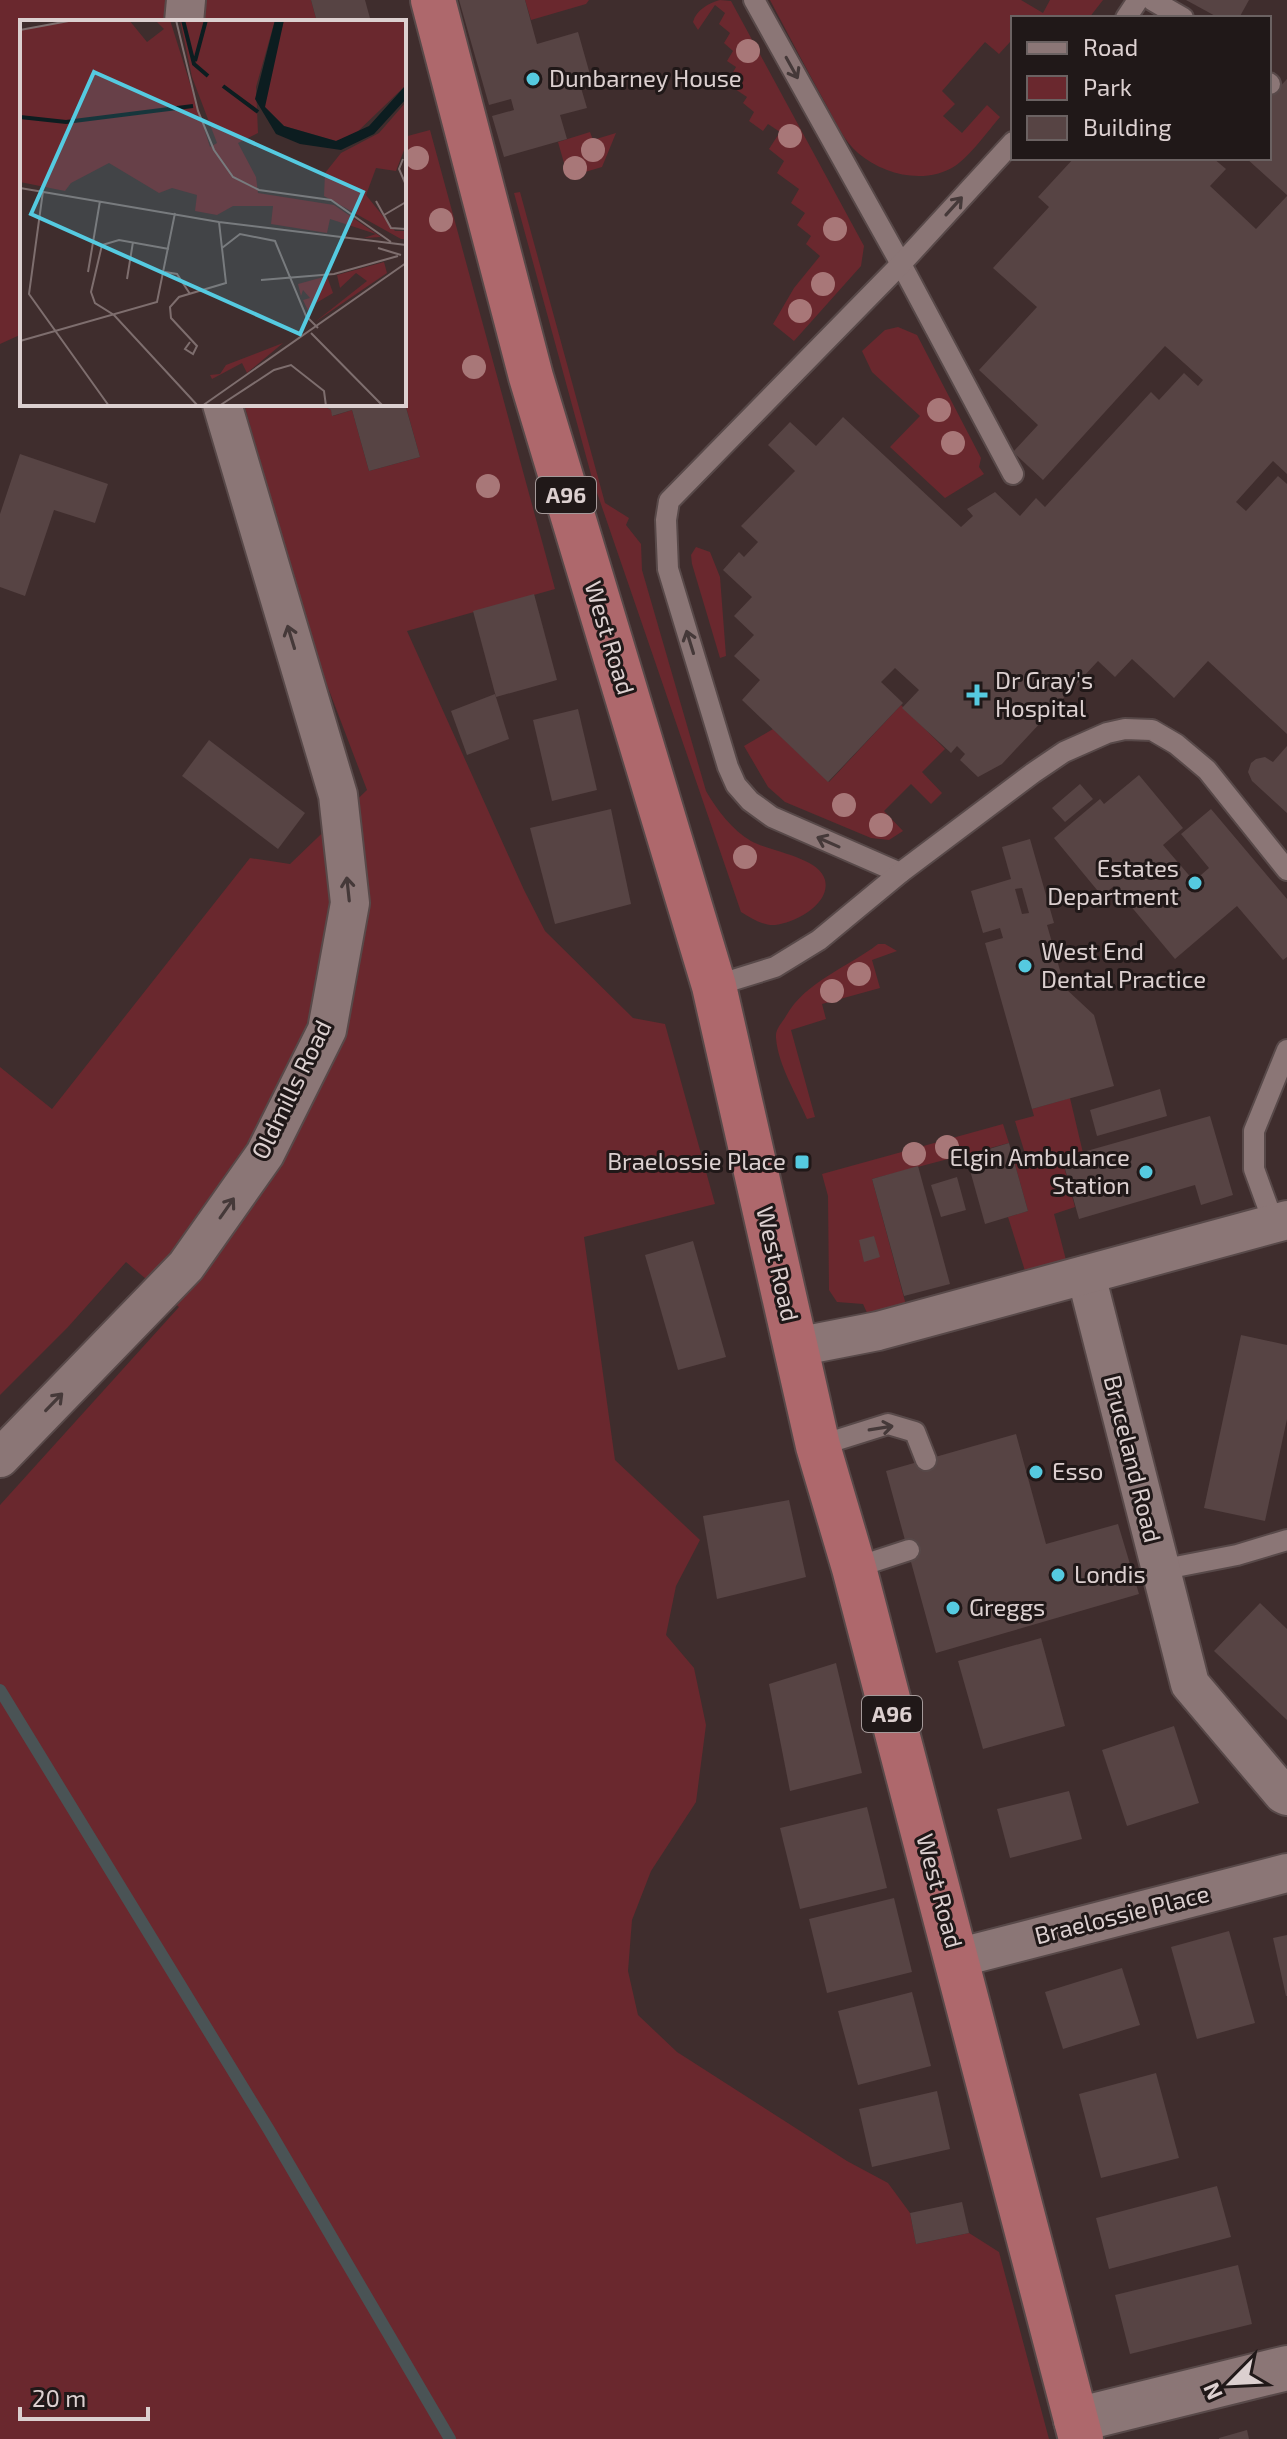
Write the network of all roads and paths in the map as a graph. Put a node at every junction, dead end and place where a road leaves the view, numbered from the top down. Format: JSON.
{"nodes":[{"id":1,"x":186,"y":0,"type":"edge"},
{"id":2,"x":433,"y":0,"type":"edge"},
{"id":3,"x":754,"y":0,"type":"edge"},
{"id":4,"x":1152,"y":0,"type":"edge"},
{"id":5,"x":1180,"y":16,"type":"edge"},
{"id":6,"x":184,"y":20,"type":"edge"},
{"id":7,"x":1011,"y":144,"type":"edge"},
{"id":8,"x":901,"y":264,"type":"junction"},
{"id":9,"x":223,"y":406,"type":"edge"},
{"id":10,"x":1013,"y":474,"type":"dead end"},
{"id":11,"x":1287,"y":870,"type":"edge"},
{"id":12,"x":900,"y":873,"type":"junction"},
{"id":13,"x":714,"y":986,"type":"junction"},
{"id":14,"x":1287,"y":1050,"type":"edge"},
{"id":15,"x":1280,"y":1222,"type":"edge"},
{"id":16,"x":1086,"y":1275,"type":"junction"},
{"id":17,"x":796,"y":1347,"type":"junction"},
{"id":18,"x":818,"y":1446,"type":"junction"},
{"id":19,"x":0,"y":1458,"type":"edge"},
{"id":20,"x":926,"y":1460,"type":"dead end"},
{"id":21,"x":1287,"y":1540,"type":"edge"},
{"id":22,"x":909,"y":1550,"type":"dead end"},
{"id":23,"x":854,"y":1568,"type":"junction"},
{"id":24,"x":1160,"y":1570,"type":"junction"},
{"id":25,"x":1287,"y":1796,"type":"edge"},
{"id":26,"x":1287,"y":1873,"type":"edge"},
{"id":27,"x":957,"y":1958,"type":"junction"},
{"id":28,"x":1287,"y":2368,"type":"edge"},
{"id":29,"x":1078,"y":2429,"type":"edge"}],
"edges":[{"from":1,"to":6,"type":"street"},
{"from":2,"to":13,"type":"highway","name":"West Road","number":"A96"},
{"from":3,"to":8,"type":"lane","one_way":true},
{"from":4,"to":5,"type":"lane"},
{"from":8,"to":7,"type":"lane","one_way":true},
{"from":8,"to":10,"type":"lane"},
{"from":12,"to":8,"type":"lane","one_way":true},
{"from":19,"to":9,"type":"street","name":"Oldmills Road","one_way":true},
{"from":11,"to":12,"type":"lane"},
{"from":12,"to":13,"type":"lane"},
{"from":13,"to":17,"type":"highway","name":"West Road","number":"A96"},
{"from":14,"to":15,"type":"lane"},
{"from":15,"to":16,"type":"street"},
{"from":16,"to":17,"type":"street"},
{"from":16,"to":24,"type":"street","name":"Bruceland Road"},
{"from":17,"to":18,"type":"highway","name":"West Road","number":"A96"},
{"from":18,"to":20,"type":"lane","one_way":true},
{"from":18,"to":23,"type":"highway","name":"West Road","number":"A96"},
{"from":21,"to":24,"type":"lane"},
{"from":22,"to":23,"type":"lane"},
{"from":23,"to":27,"type":"highway","name":"West Road","number":"A96"},
{"from":24,"to":25,"type":"street","name":"Bruceland Road"},
{"from":26,"to":27,"type":"street","name":"Braelossie Place"},
{"from":27,"to":29,"type":"highway","name":"West Road","number":"A96"},
{"from":28,"to":29,"type":"street"}]}
